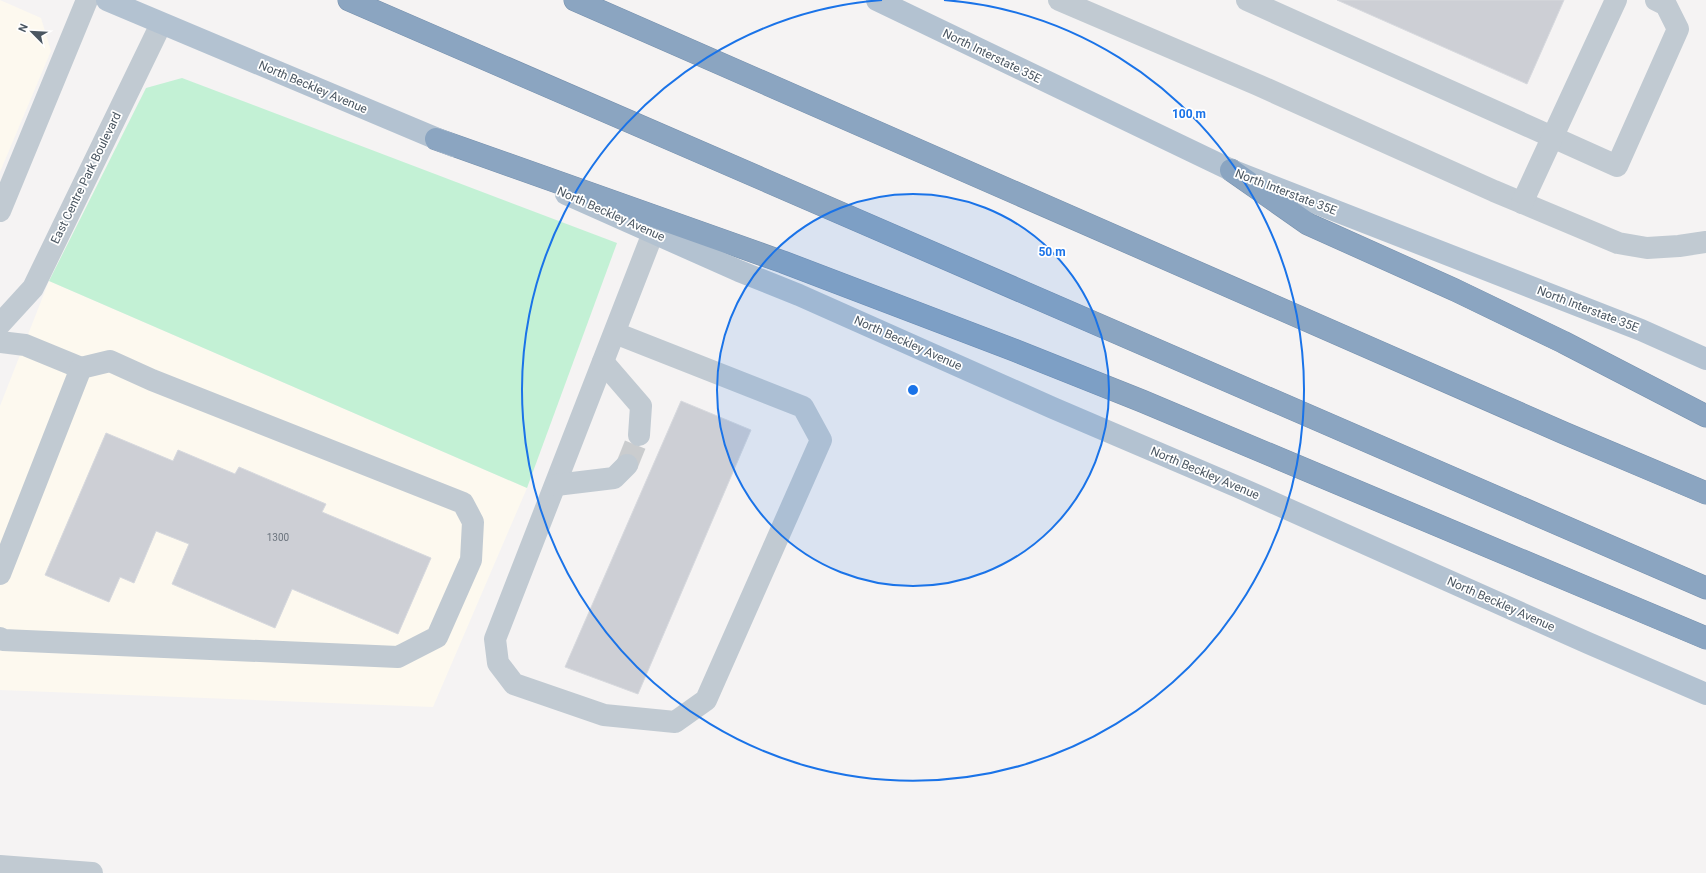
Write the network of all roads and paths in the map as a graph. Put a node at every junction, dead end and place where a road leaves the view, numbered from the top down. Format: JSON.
{"nodes":[{"id":1,"x":87,"y":0,"type":"edge"},
{"id":2,"x":107,"y":0,"type":"edge"},
{"id":3,"x":350,"y":0,"type":"edge"},
{"id":4,"x":575,"y":0,"type":"edge"},
{"id":5,"x":877,"y":0,"type":"edge"},
{"id":6,"x":1059,"y":0,"type":"edge"},
{"id":7,"x":1247,"y":0,"type":"edge"},
{"id":8,"x":1616,"y":0,"type":"edge"},
{"id":9,"x":1656,"y":0,"type":"edge"},
{"id":10,"x":161,"y":24,"type":"junction"},
{"id":11,"x":1553,"y":137,"type":"junction"},
{"id":12,"x":436,"y":139,"type":"junction"},
{"id":13,"x":1231,"y":170,"type":"junction"},
{"id":14,"x":1522,"y":203,"type":"junction"},
{"id":15,"x":0,"y":211,"type":"edge"},
{"id":16,"x":654,"y":233,"type":"junction"},
{"id":17,"x":1706,"y":242,"type":"edge"},
{"id":18,"x":0,"y":324,"type":"edge"},
{"id":19,"x":615,"y":332,"type":"junction"},
{"id":20,"x":0,"y":342,"type":"edge"},
{"id":21,"x":1706,"y":359,"type":"edge"},
{"id":22,"x":604,"y":362,"type":"junction"},
{"id":23,"x":81,"y":368,"type":"junction"},
{"id":24,"x":1706,"y":416,"type":"edge"},
{"id":25,"x":639,"y":435,"type":"tunnel mouth"},
{"id":26,"x":627,"y":465,"type":"tunnel mouth"},
{"id":27,"x":556,"y":485,"type":"junction"},
{"id":28,"x":1706,"y":493,"type":"edge"},
{"id":29,"x":0,"y":574,"type":"edge"},
{"id":30,"x":1706,"y":588,"type":"edge"},
{"id":31,"x":0,"y":638,"type":"edge"},
{"id":32,"x":1706,"y":638,"type":"edge"},
{"id":33,"x":1706,"y":694,"type":"edge"},
{"id":34,"x":0,"y":866,"type":"edge"},
{"id":35,"x":86,"y":873,"type":"edge"},
{"id":36,"x":92,"y":873,"type":"edge"}],
"edges":[{"from":1,"to":15,"type":"street"},
{"from":2,"to":10,"type":"main road","name":"North Beckley Avenue"},
{"from":3,"to":30,"type":"highway"},
{"from":4,"to":28,"type":"highway"},
{"from":5,"to":13,"type":"main road","name":"North Interstate 35E"},
{"from":6,"to":14,"type":"street"},
{"from":7,"to":11,"type":"street"},
{"from":8,"to":11,"type":"street"},
{"from":9,"to":11,"type":"street"},
{"from":10,"to":12,"type":"main road","name":"North Beckley Avenue"},
{"from":10,"to":18,"type":"street","name":"East Centre Park Boulevard"},
{"from":11,"to":14,"type":"street"},
{"from":12,"to":16,"type":"main road","name":"North Beckley Avenue"},
{"from":12,"to":32,"type":"highway"},
{"from":13,"to":21,"type":"main road","name":"North Interstate 35E"},
{"from":13,"to":24,"type":"highway"},
{"from":14,"to":17,"type":"street"},
{"from":16,"to":19,"type":"street"},
{"from":16,"to":33,"type":"main road","name":"North Beckley Avenue"},
{"from":19,"to":22,"type":"street"},
{"from":19,"to":27,"type":"street"},
{"from":20,"to":23,"type":"street"},
{"from":22,"to":25,"type":"street"},
{"from":22,"to":27,"type":"street"},
{"from":23,"to":29,"type":"street"},
{"from":23,"to":31,"type":"street"},
{"from":26,"to":27,"type":"street"},
{"from":34,"to":35,"type":"street"},
{"from":35,"to":36,"type":"street"}]}
